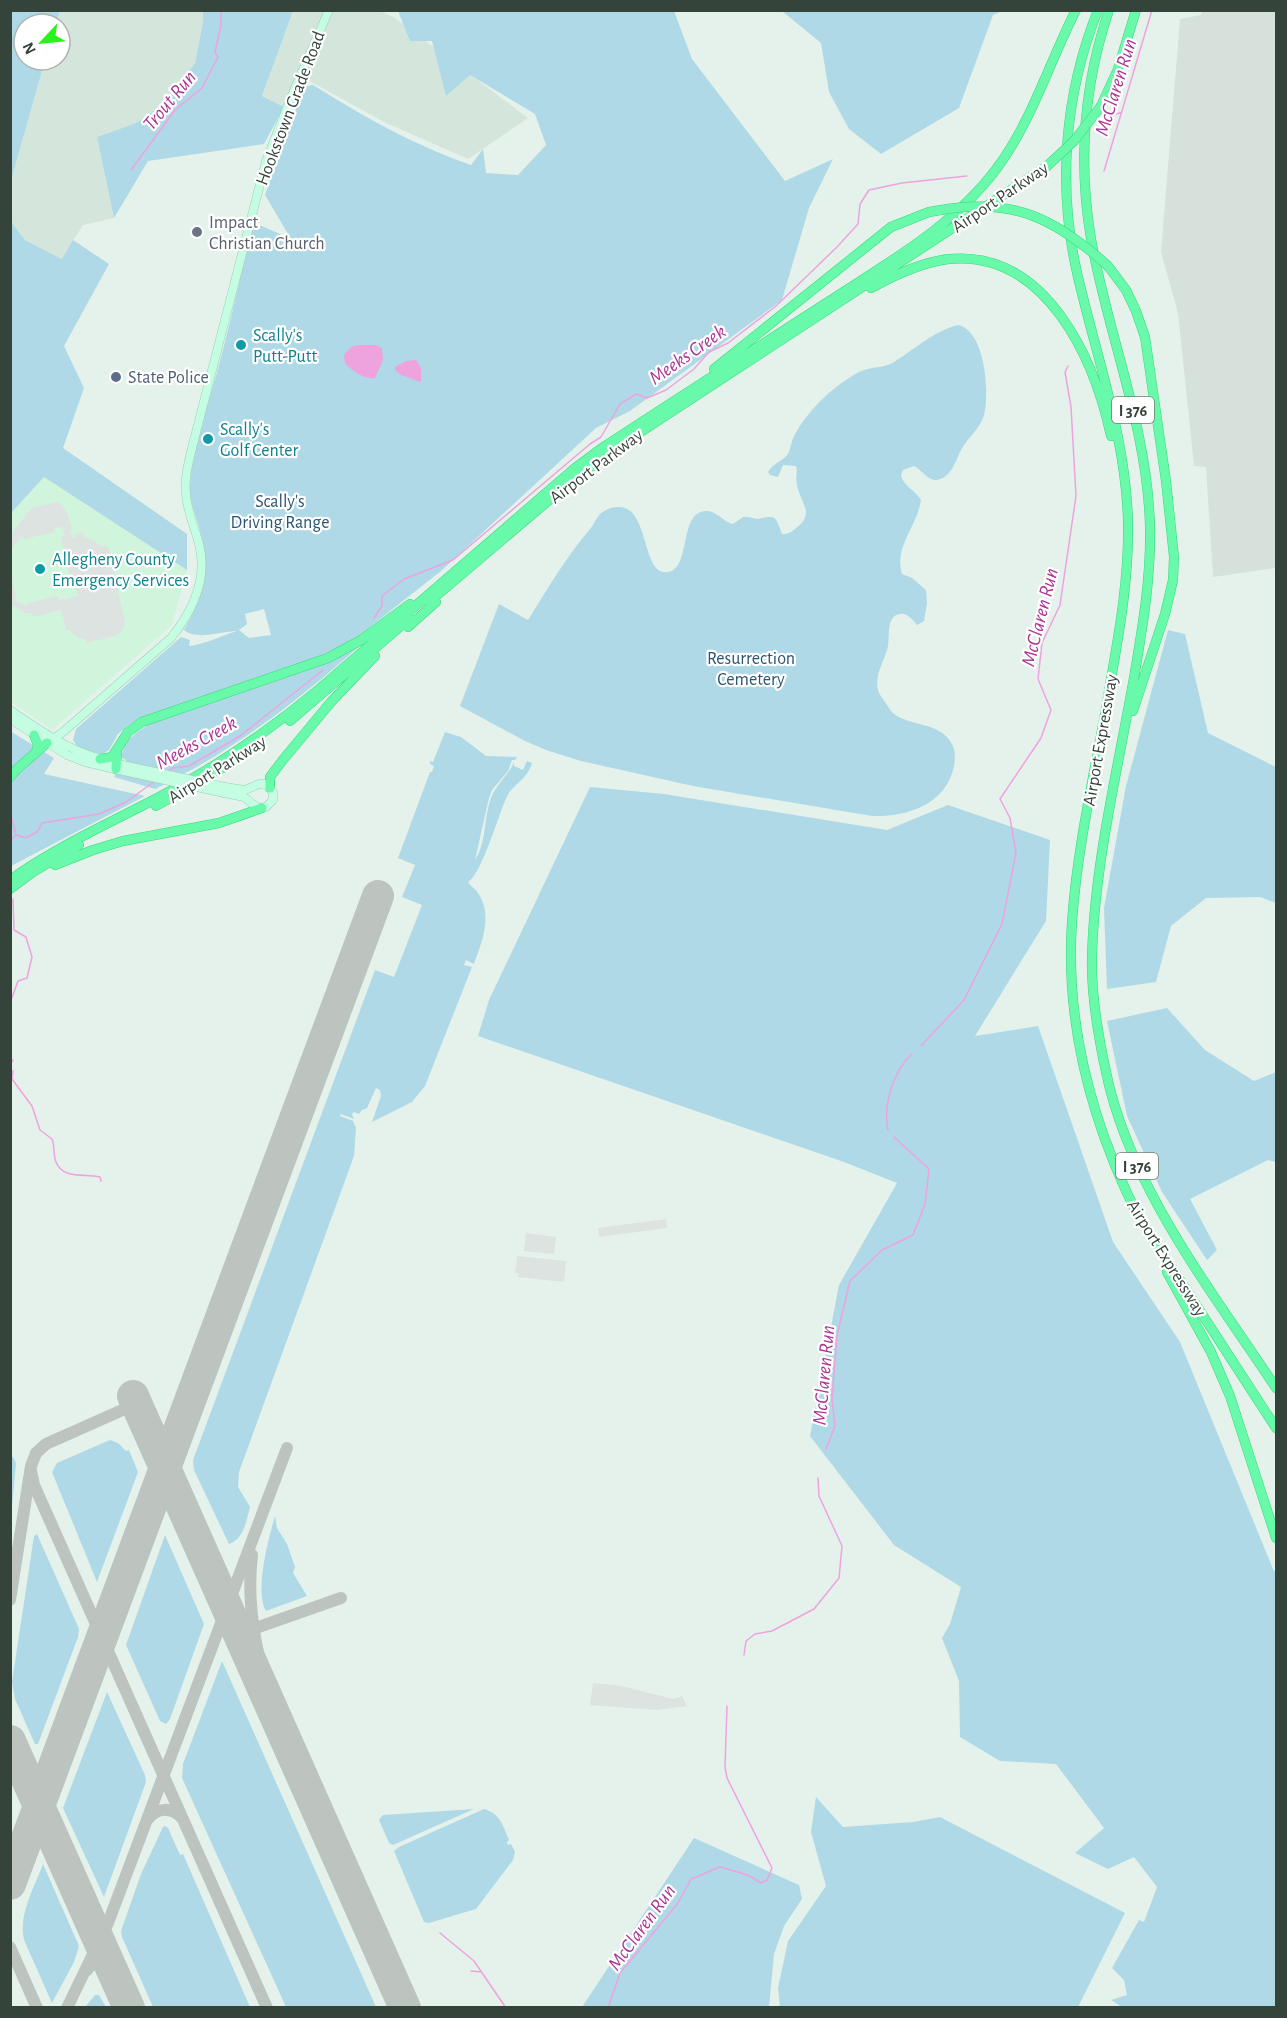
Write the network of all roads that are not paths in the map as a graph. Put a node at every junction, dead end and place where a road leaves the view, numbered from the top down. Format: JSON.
{"nodes":[{"id":1,"x":329,"y":10,"type":"edge"},
{"id":2,"x":1076,"y":10,"type":"edge"},
{"id":3,"x":1098,"y":10,"type":"edge"},
{"id":4,"x":1109,"y":10,"type":"edge"},
{"id":5,"x":1136,"y":10,"type":"edge"},
{"id":6,"x":754,"y":359,"type":"junction"},
{"id":7,"x":602,"y":448,"type":"junction"},
{"id":8,"x":532,"y":515,"type":"junction"},
{"id":9,"x":1128,"y":552,"type":"junction"},
{"id":10,"x":471,"y":557,"type":"junction"},
{"id":11,"x":10,"y":710,"type":"edge"},
{"id":12,"x":10,"y":719,"type":"edge"},
{"id":13,"x":34,"y":735,"type":"junction"},
{"id":14,"x":50,"y":742,"type":"junction"},
{"id":15,"x":117,"y":750,"type":"junction"},
{"id":16,"x":36,"y":752,"type":"junction"},
{"id":17,"x":100,"y":759,"type":"junction"},
{"id":18,"x":121,"y":768,"type":"junction"},
{"id":19,"x":10,"y":777,"type":"edge"},
{"id":20,"x":270,"y":788,"type":"junction"},
{"id":21,"x":225,"y":790,"type":"junction"},
{"id":22,"x":262,"y":808,"type":"junction"},
{"id":23,"x":1110,"y":813,"type":"junction"},
{"id":24,"x":10,"y":880,"type":"edge"},
{"id":25,"x":10,"y":889,"type":"edge"},
{"id":26,"x":1097,"y":1121,"type":"junction"},
{"id":27,"x":1181,"y":1244,"type":"junction"},
{"id":28,"x":1276,"y":1382,"type":"edge"},
{"id":29,"x":1276,"y":1388,"type":"edge"},
{"id":30,"x":1276,"y":1428,"type":"edge"},
{"id":31,"x":1276,"y":1538,"type":"edge"}],
"edges":[{"from":1,"to":14,"type":"street","name":"Hookstown Grade Road"},
{"from":2,"to":7,"type":"highway","name":"Airport Parkway"},
{"from":3,"to":9,"type":"highway","name":"Airport Expressway","number":"I 376"},
{"from":4,"to":23,"type":"highway","name":"Airport Expressway","number":"I 376"},
{"from":5,"to":6,"type":"highway","name":"Airport Parkway","bridge":true},
{"from":6,"to":8,"type":"highway","name":"Airport Parkway"},
{"from":6,"to":9,"type":"highway"},
{"from":7,"to":10,"type":"highway","name":"Airport Parkway"},
{"from":7,"to":23,"type":"highway","bridge":true},
{"from":8,"to":20,"type":"highway"},
{"from":8,"to":25,"type":"highway","name":"Airport Parkway"},
{"from":9,"to":26,"type":"highway","name":"Airport Expressway","number":"I 376"},
{"from":10,"to":15,"type":"highway"},
{"from":10,"to":24,"type":"highway","name":"Airport Parkway"},
{"from":11,"to":14,"type":"street"},
{"from":12,"to":13,"type":"street"},
{"from":13,"to":14,"type":"street"},
{"from":13,"to":16,"type":"highway"},
{"from":14,"to":16,"type":"highway"},
{"from":14,"to":17,"type":"street"},
{"from":14,"to":18,"type":"street"},
{"from":15,"to":17,"type":"highway"},
{"from":15,"to":18,"type":"highway"},
{"from":16,"to":19,"type":"highway"},
{"from":17,"to":18,"type":"street"},
{"from":18,"to":21,"type":"street","bridge":true},
{"from":20,"to":21,"type":"street"},
{"from":20,"to":22,"type":"street"},
{"from":21,"to":22,"type":"street"},
{"from":22,"to":25,"type":"highway"},
{"from":23,"to":27,"type":"highway","name":"Airport Expressway","number":"I 376"},
{"from":26,"to":30,"type":"highway","name":"Airport Expressway","number":"I 376"},
{"from":26,"to":31,"type":"highway"},
{"from":27,"to":28,"type":"highway"},
{"from":27,"to":29,"type":"highway","name":"Airport Expressway","number":"I 376"}]}
